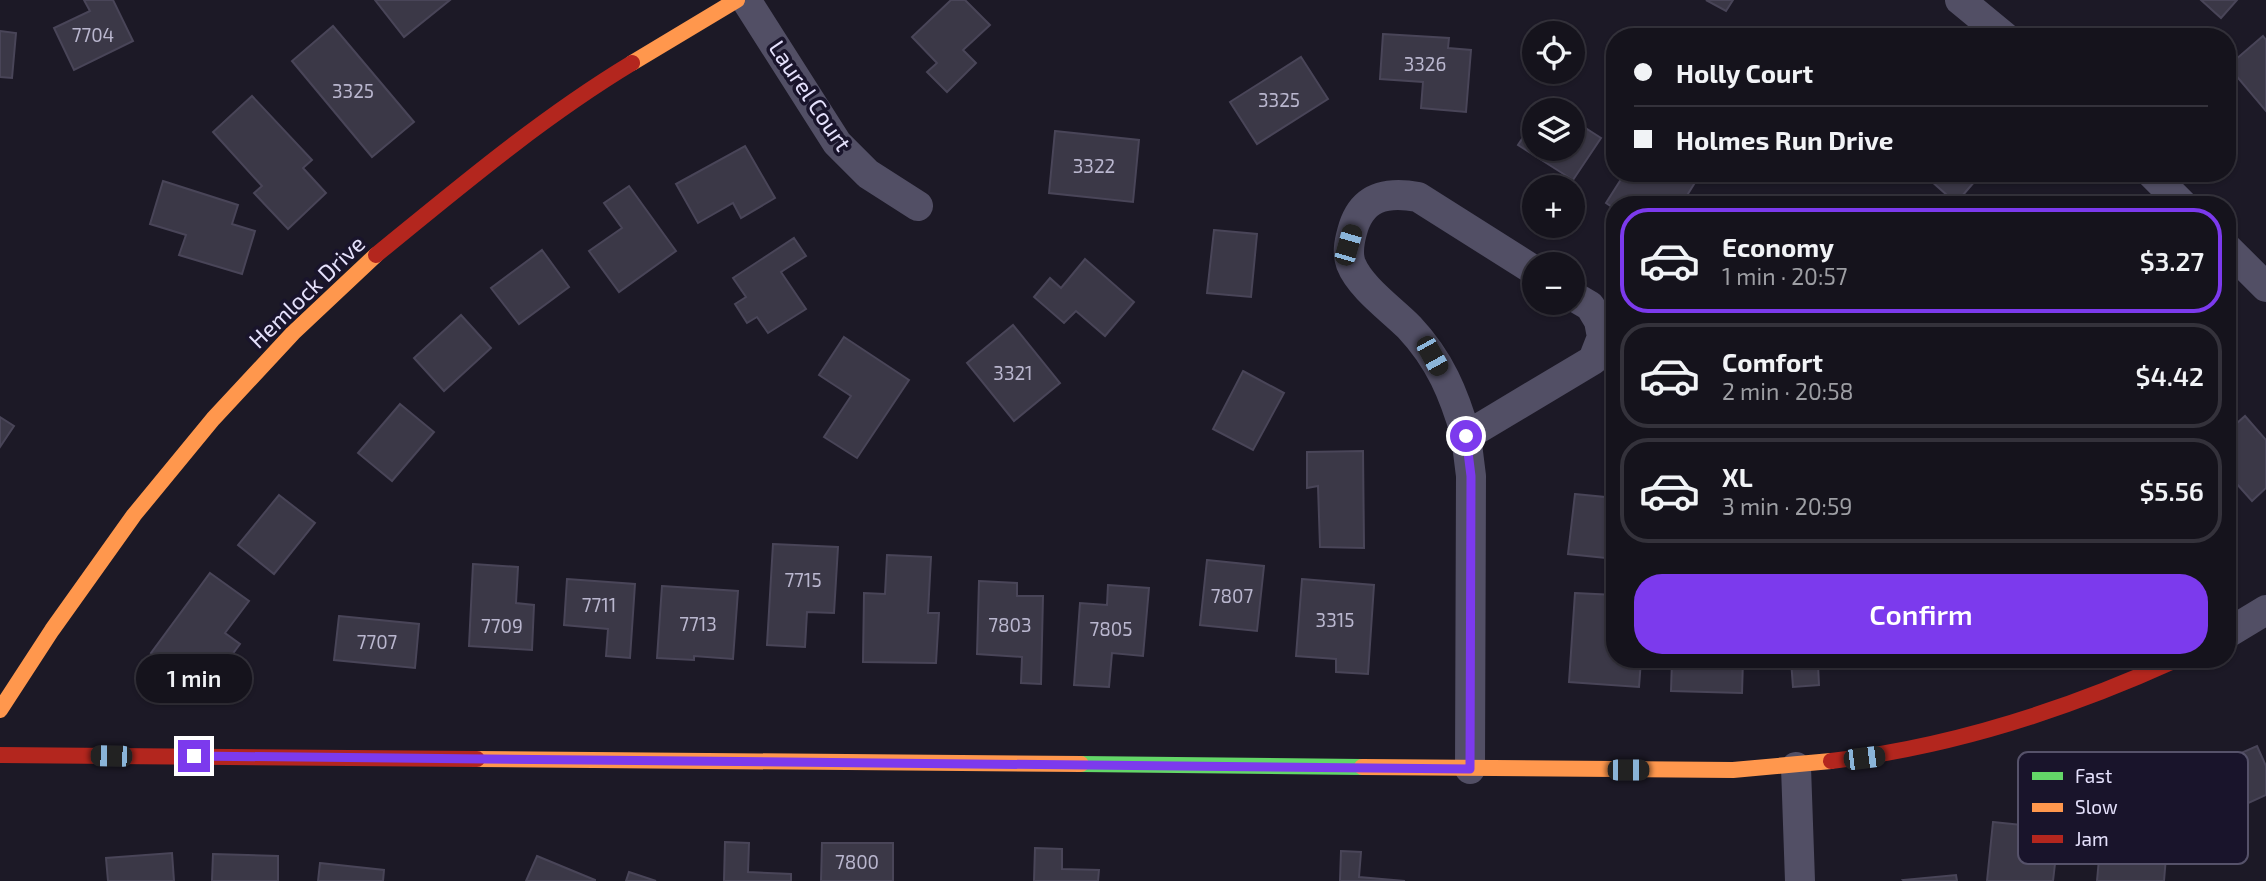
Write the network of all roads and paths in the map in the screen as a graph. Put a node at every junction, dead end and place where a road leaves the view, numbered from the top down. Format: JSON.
{"nodes":[{"id":1,"x":737,"y":0,"type":"edge"},
{"id":2,"x":746,"y":0,"type":"edge"},
{"id":3,"x":1960,"y":0,"type":"edge"},
{"id":4,"x":1994,"y":28,"type":"edge"},
{"id":5,"x":2160,"y":182,"type":"edge"},
{"id":6,"x":2174,"y":196,"type":"edge"},
{"id":7,"x":918,"y":206,"type":"dead end"},
{"id":8,"x":2236,"y":257,"type":"edge"},
{"id":9,"x":1522,"y":263,"type":"edge"},
{"id":10,"x":2266,"y":287,"type":"edge"},
{"id":11,"x":1585,"y":303,"type":"edge"},
{"id":12,"x":1466,"y":436,"type":"junction"},
{"id":13,"x":2266,"y":610,"type":"edge"},
{"id":14,"x":2236,"y":628,"type":"edge"},
{"id":15,"x":2160,"y":668,"type":"edge"},
{"id":16,"x":0,"y":710,"type":"edge"},
{"id":17,"x":0,"y":755,"type":"edge"},
{"id":18,"x":1796,"y":767,"type":"junction"},
{"id":19,"x":1470,"y":769,"type":"junction"},
{"id":20,"x":1800,"y":881,"type":"edge"}],
"edges":[{"from":1,"to":16,"type":"street","name":"Hemlock Drive"},
{"from":2,"to":7,"type":"street","name":"Laurel Court"},
{"from":3,"to":4,"type":"street"},
{"from":5,"to":6,"type":"street"},
{"from":8,"to":10,"type":"street"},
{"from":9,"to":12,"type":"street"},
{"from":11,"to":12,"type":"street"},
{"from":12,"to":19,"type":"street"},
{"from":13,"to":14,"type":"street"},
{"from":15,"to":18,"type":"street"},
{"from":17,"to":19,"type":"street"},
{"from":18,"to":19,"type":"street"},
{"from":18,"to":20,"type":"street"}]}
